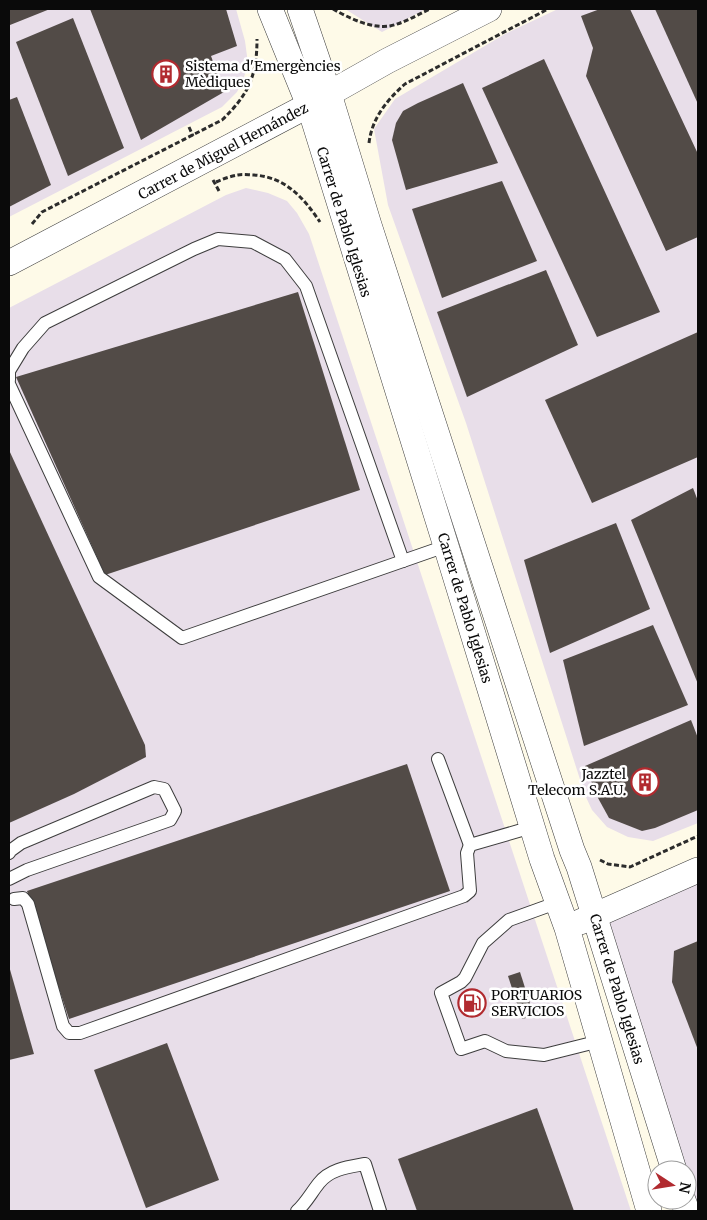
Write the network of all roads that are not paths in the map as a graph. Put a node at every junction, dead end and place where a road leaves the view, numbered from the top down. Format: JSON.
{"nodes":[{"id":1,"x":270,"y":9,"type":"edge"},
{"id":2,"x":300,"y":9,"type":"edge"},
{"id":3,"x":489,"y":9,"type":"edge"},
{"id":4,"x":319,"y":100,"type":"junction"},
{"id":5,"x":9,"y":263,"type":"edge"},
{"id":6,"x":9,"y":380,"type":"edge"},
{"id":7,"x":9,"y":384,"type":"edge"},
{"id":8,"x":446,"y":546,"type":"junction"},
{"id":9,"x":403,"y":561,"type":"junction"},
{"id":10,"x":438,"y":759,"type":"dead end"},
{"id":11,"x":532,"y":827,"type":"junction"},
{"id":12,"x":470,"y":845,"type":"junction"},
{"id":13,"x":9,"y":853,"type":"edge"},
{"id":14,"x":698,"y":870,"type":"edge"},
{"id":15,"x":9,"y":879,"type":"edge"},
{"id":16,"x":11,"y":900,"type":"edge"},
{"id":17,"x":559,"y":902,"type":"junction"},
{"id":18,"x":594,"y":916,"type":"junction"},
{"id":19,"x":567,"y":928,"type":"junction"},
{"id":20,"x":600,"y":1041,"type":"junction"},
{"id":21,"x":671,"y":1160,"type":"edge"},
{"id":22,"x":297,"y":1211,"type":"edge"},
{"id":23,"x":380,"y":1211,"type":"edge"},
{"id":24,"x":649,"y":1211,"type":"edge"}],
"edges":[{"from":1,"to":4,"type":"street","name":"Carrer de Pablo Iglesias"},
{"from":2,"to":4,"type":"street","name":"Carrer de Pablo Iglesias"},
{"from":3,"to":4,"type":"street","name":"Carrer de Miguel Hernández"},
{"from":4,"to":5,"type":"street","name":"Carrer de Miguel Hernández"},
{"from":4,"to":8,"type":"street","name":"Carrer de Pablo Iglesias"},
{"from":4,"to":18,"type":"street","name":"Carrer de Pablo Iglesias"},
{"from":6,"to":9,"type":"lane"},
{"from":7,"to":9,"type":"lane"},
{"from":8,"to":9,"type":"lane"},
{"from":8,"to":11,"type":"street","name":"Carrer de Pablo Iglesias"},
{"from":10,"to":12,"type":"lane"},
{"from":11,"to":12,"type":"lane"},
{"from":11,"to":17,"type":"street","name":"Carrer de Pablo Iglesias"},
{"from":12,"to":16,"type":"lane"},
{"from":13,"to":15,"type":"lane"},
{"from":14,"to":18,"type":"street"},
{"from":15,"to":16,"type":"lane"},
{"from":17,"to":19,"type":"street","name":"Carrer de Pablo Iglesias"},
{"from":17,"to":20,"type":"lane"},
{"from":18,"to":19,"type":"street"},
{"from":18,"to":21,"type":"street","name":"Carrer de Pablo Iglesias"},
{"from":19,"to":20,"type":"street","name":"Carrer de Pablo Iglesias"},
{"from":20,"to":24,"type":"street","name":"Carrer de Pablo Iglesias"},
{"from":22,"to":23,"type":"lane"}]}
